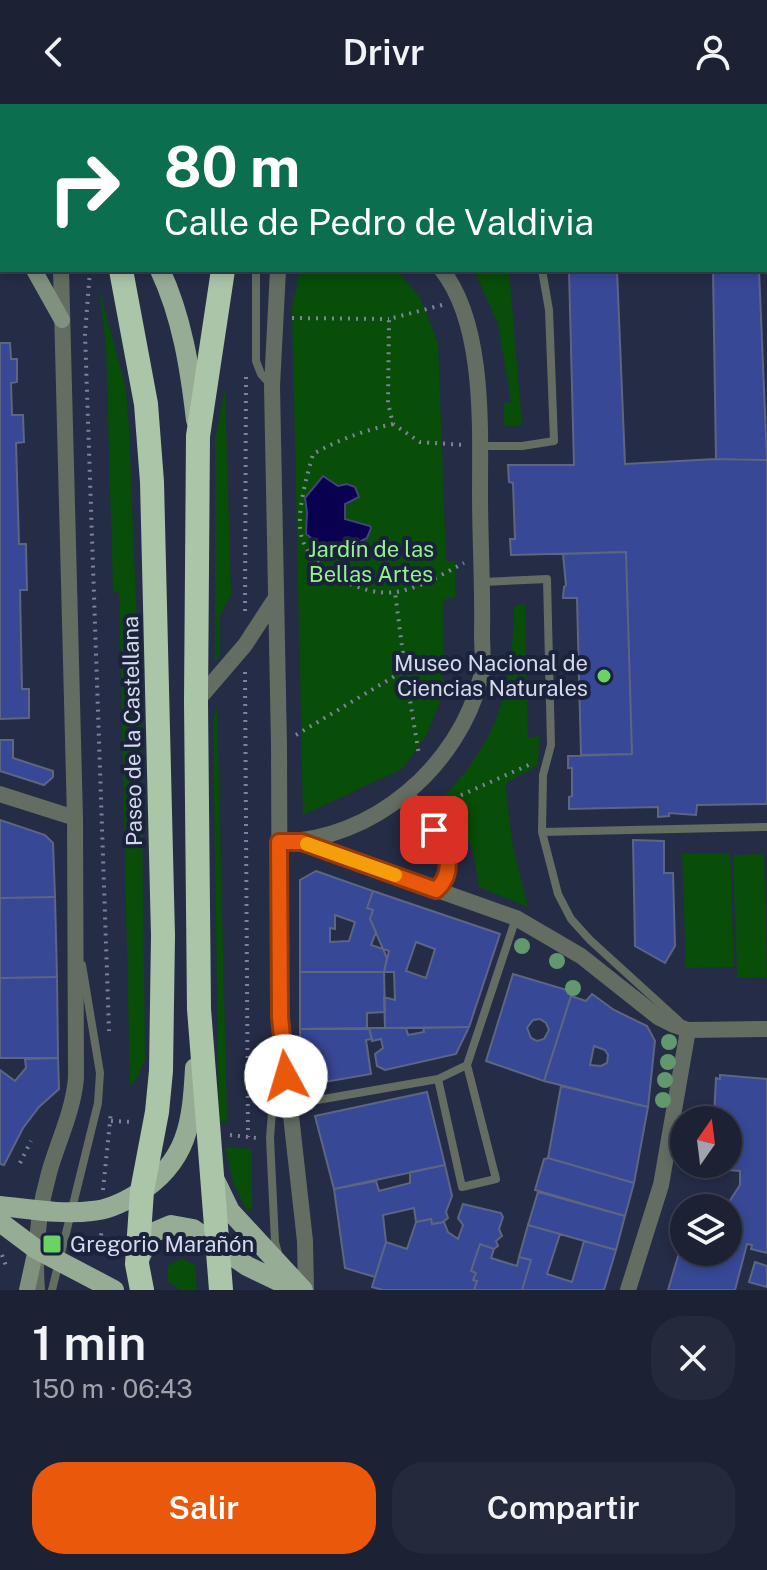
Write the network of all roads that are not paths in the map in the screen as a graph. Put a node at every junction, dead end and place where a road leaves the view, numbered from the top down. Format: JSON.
{"nodes":[{"id":1,"x":35,"y":272,"type":"edge"},
{"id":2,"x":61,"y":272,"type":"edge"},
{"id":3,"x":121,"y":272,"type":"edge"},
{"id":4,"x":161,"y":272,"type":"edge"},
{"id":5,"x":223,"y":272,"type":"edge"},
{"id":6,"x":256,"y":272,"type":"edge"},
{"id":7,"x":278,"y":272,"type":"edge"},
{"id":8,"x":443,"y":272,"type":"edge"},
{"id":9,"x":542,"y":272,"type":"edge"},
{"id":10,"x":62,"y":320,"type":"junction"},
{"id":11,"x":272,"y":386,"type":"junction"},
{"id":12,"x":198,"y":436,"type":"junction"},
{"id":13,"x":480,"y":446,"type":"junction"},
{"id":14,"x":483,"y":582,"type":"junction"},
{"id":15,"x":276,"y":598,"type":"junction"},
{"id":16,"x":196,"y":702,"type":"junction"},
{"id":17,"x":0,"y":794,"type":"edge"},
{"id":18,"x":404,"y":795,"type":"junction"},
{"id":19,"x":75,"y":818,"type":"junction"},
{"id":20,"x":767,"y":827,"type":"edge"},
{"id":21,"x":542,"y":832,"type":"junction"},
{"id":22,"x":279,"y":842,"type":"junction"},
{"id":23,"x":302,"y":842,"type":"junction"},
{"id":24,"x":436,"y":890,"type":"junction"},
{"id":25,"x":516,"y":918,"type":"junction"},
{"id":26,"x":76,"y":925,"type":"junction"},
{"id":27,"x":199,"y":1009,"type":"junction"},
{"id":28,"x":280,"y":1017,"type":"junction"},
{"id":29,"x":767,"y":1029,"type":"edge"},
{"id":30,"x":688,"y":1030,"type":"junction"},
{"id":31,"x":467,"y":1065,"type":"junction"},
{"id":32,"x":438,"y":1079,"type":"junction"},
{"id":33,"x":289,"y":1105,"type":"junction"},
{"id":34,"x":209,"y":1157,"type":"junction"},
{"id":35,"x":142,"y":1191,"type":"junction"},
{"id":36,"x":0,"y":1206,"type":"edge"},
{"id":37,"x":40,"y":1209,"type":"junction"},
{"id":38,"x":70,"y":1212,"type":"junction"},
{"id":39,"x":0,"y":1222,"type":"edge"},
{"id":40,"x":216,"y":1246,"type":"junction"},
{"id":41,"x":36,"y":1249,"type":"junction"},
{"id":42,"x":57,"y":1261,"type":"junction"},
{"id":43,"x":137,"y":1264,"type":"junction"},
{"id":44,"x":27,"y":1290,"type":"edge"},
{"id":45,"x":37,"y":1290,"type":"edge"},
{"id":46,"x":52,"y":1290,"type":"edge"},
{"id":47,"x":114,"y":1290,"type":"edge"},
{"id":48,"x":142,"y":1290,"type":"edge"},
{"id":49,"x":221,"y":1290,"type":"edge"},
{"id":50,"x":303,"y":1290,"type":"edge"},
{"id":51,"x":628,"y":1290,"type":"edge"}],
"edges":[{"from":1,"to":10,"type":"street"},
{"from":2,"to":10,"type":"street"},
{"from":3,"to":35,"type":"highway","name":"Paseo de la Castellana"},
{"from":4,"to":12,"type":"main road"},
{"from":5,"to":12,"type":"highway"},
{"from":6,"to":11,"type":"lane"},
{"from":7,"to":11,"type":"street"},
{"from":8,"to":13,"type":"street"},
{"from":9,"to":13,"type":"lane"},
{"from":10,"to":19,"type":"street"},
{"from":11,"to":15,"type":"street"},
{"from":12,"to":16,"type":"highway"},
{"from":13,"to":14,"type":"street"},
{"from":14,"to":18,"type":"street"},
{"from":14,"to":21,"type":"lane"},
{"from":15,"to":16,"type":"street"},
{"from":15,"to":22,"type":"street"},
{"from":16,"to":27,"type":"highway"},
{"from":17,"to":19,"type":"street"},
{"from":18,"to":23,"type":"street"},
{"from":18,"to":24,"type":"street"},
{"from":19,"to":26,"type":"street"},
{"from":20,"to":21,"type":"lane"},
{"from":21,"to":30,"type":"lane"},
{"from":22,"to":23,"type":"street"},
{"from":22,"to":28,"type":"street"},
{"from":23,"to":24,"type":"street"},
{"from":24,"to":25,"type":"street"},
{"from":25,"to":30,"type":"street"},
{"from":25,"to":31,"type":"lane"},
{"from":26,"to":37,"type":"street"},
{"from":26,"to":38,"type":"lane"},
{"from":27,"to":34,"type":"highway"},
{"from":27,"to":35,"type":"main road"},
{"from":28,"to":33,"type":"street"},
{"from":28,"to":50,"type":"lane"},
{"from":29,"to":30,"type":"street"},
{"from":30,"to":51,"type":"street"},
{"from":31,"to":32,"type":"lane"},
{"from":31,"to":32,"type":"lane"},
{"from":32,"to":33,"type":"lane"},
{"from":33,"to":50,"type":"street"},
{"from":34,"to":40,"type":"highway"},
{"from":34,"to":50,"type":"main road"},
{"from":35,"to":38,"type":"main road"},
{"from":35,"to":43,"type":"highway","name":"Paseo de la Castellana"},
{"from":36,"to":37,"type":"main road"},
{"from":37,"to":38,"type":"main road"},
{"from":37,"to":41,"type":"street"},
{"from":38,"to":42,"type":"lane"},
{"from":39,"to":41,"type":"main road"},
{"from":40,"to":43,"type":"main road"},
{"from":40,"to":49,"type":"highway"},
{"from":40,"to":50,"type":"main road"},
{"from":41,"to":42,"type":"main road"},
{"from":41,"to":44,"type":"street"},
{"from":41,"to":45,"type":"street"},
{"from":42,"to":46,"type":"lane"},
{"from":42,"to":47,"type":"main road"},
{"from":43,"to":48,"type":"highway","name":"Paseo de la Castellana"}]}
